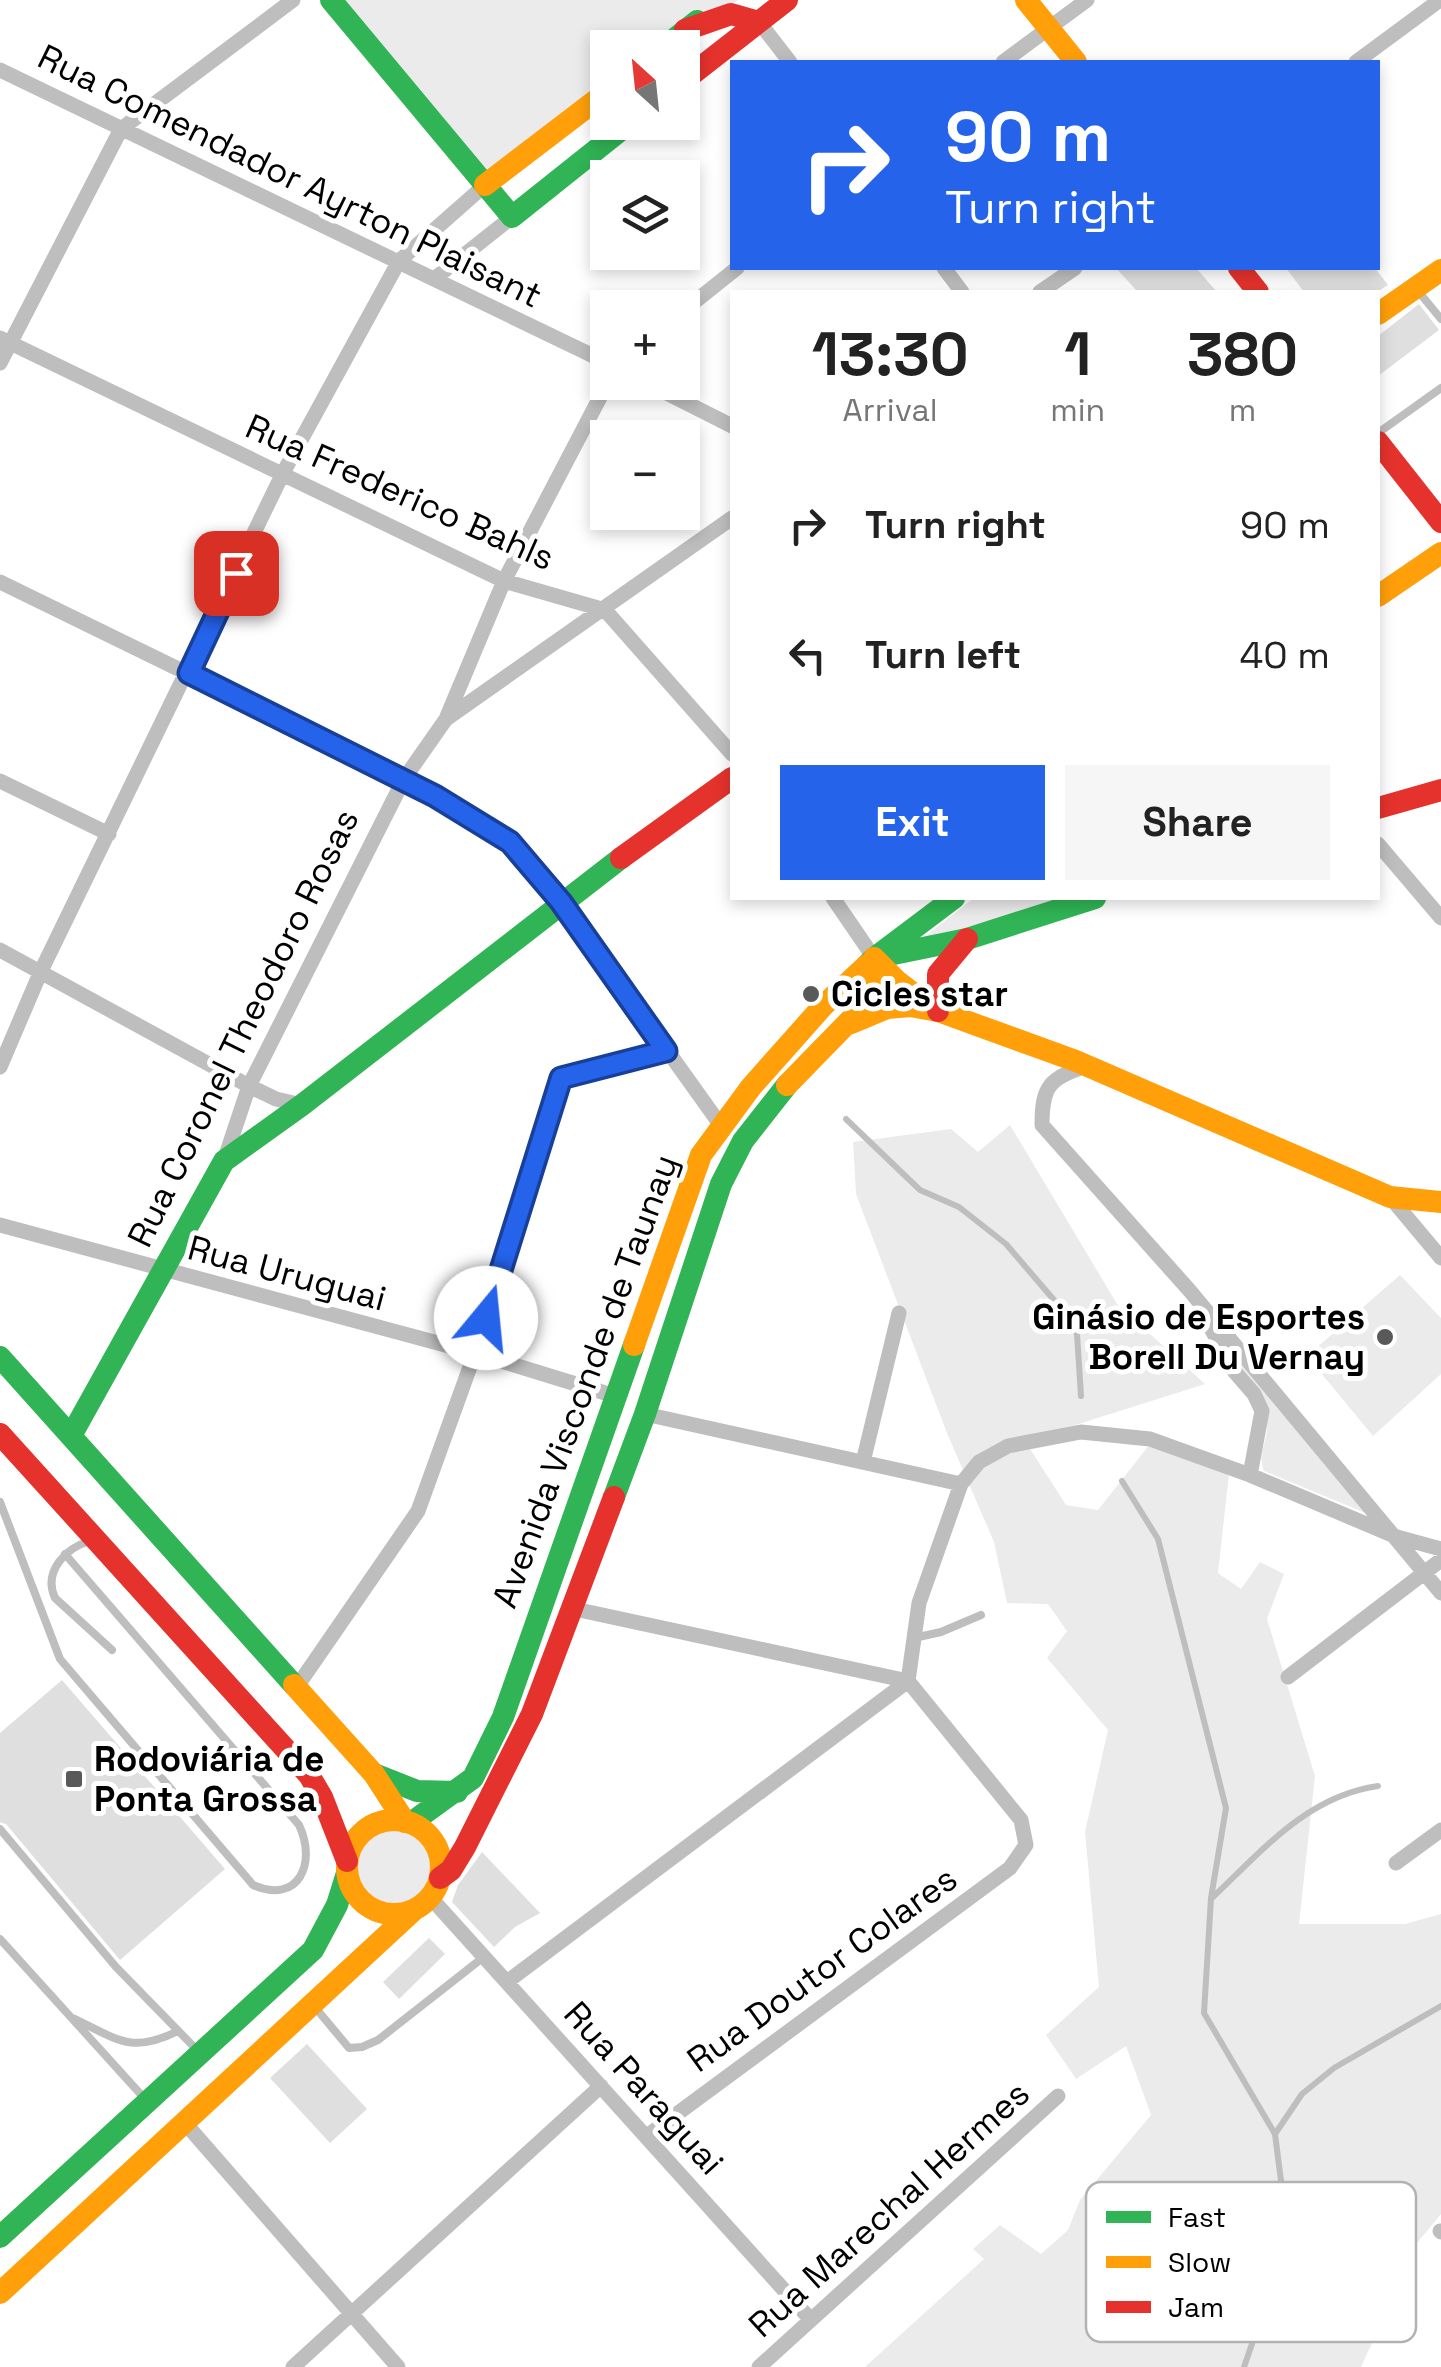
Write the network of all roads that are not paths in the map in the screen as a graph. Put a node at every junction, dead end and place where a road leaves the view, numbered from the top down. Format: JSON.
{"nodes":[{"id":1,"x":293,"y":0,"type":"edge"},
{"id":2,"x":331,"y":0,"type":"edge"},
{"id":3,"x":724,"y":0,"type":"edge"},
{"id":4,"x":787,"y":0,"type":"edge"},
{"id":5,"x":1026,"y":0,"type":"edge"},
{"id":6,"x":1087,"y":0,"type":"edge"},
{"id":7,"x":1440,"y":0,"type":"edge"},
{"id":8,"x":759,"y":22,"type":"junction"},
{"id":9,"x":1049,"y":29,"type":"junction"},
{"id":10,"x":685,"y":30,"type":"joint"},
{"id":11,"x":788,"y":60,"type":"edge"},
{"id":12,"x":1005,"y":60,"type":"edge"},
{"id":13,"x":1074,"y":60,"type":"edge"},
{"id":14,"x":1359,"y":60,"type":"edge"},
{"id":15,"x":700,"y":68,"type":"edge"},
{"id":16,"x":0,"y":70,"type":"edge"},
{"id":17,"x":590,"y":105,"type":"edge"},
{"id":18,"x":121,"y":129,"type":"junction"},
{"id":19,"x":609,"y":140,"type":"edge"},
{"id":20,"x":485,"y":185,"type":"junction"},
{"id":21,"x":512,"y":217,"type":"junction"},
{"id":22,"x":399,"y":261,"type":"junction"},
{"id":23,"x":735,"y":270,"type":"edge"},
{"id":24,"x":1072,"y":270,"type":"edge"},
{"id":25,"x":1240,"y":270,"type":"edge"},
{"id":26,"x":1441,"y":270,"type":"edge"},
{"id":27,"x":434,"y":279,"type":"junction"},
{"id":28,"x":1416,"y":288,"type":"junction"},
{"id":29,"x":1043,"y":290,"type":"edge"},
{"id":30,"x":1256,"y":290,"type":"edge"},
{"id":31,"x":700,"y":298,"type":"edge"},
{"id":32,"x":1380,"y":313,"type":"edge"},
{"id":33,"x":1441,"y":319,"type":"edge"},
{"id":34,"x":5,"y":341,"type":"edge"},
{"id":35,"x":590,"y":355,"type":"edge"},
{"id":36,"x":0,"y":364,"type":"edge"},
{"id":37,"x":1441,"y":388,"type":"edge"},
{"id":38,"x":599,"y":400,"type":"edge"},
{"id":39,"x":681,"y":400,"type":"edge"},
{"id":40,"x":730,"y":425,"type":"edge"},
{"id":41,"x":1380,"y":431,"type":"edge"},
{"id":42,"x":1380,"y":445,"type":"edge"},
{"id":43,"x":283,"y":473,"type":"junction"},
{"id":44,"x":730,"y":519,"type":"edge"},
{"id":45,"x":1441,"y":522,"type":"edge"},
{"id":46,"x":1441,"y":553,"type":"edge"},
{"id":47,"x":504,"y":581,"type":"junction"},
{"id":48,"x":0,"y":582,"type":"edge"},
{"id":49,"x":1380,"y":595,"type":"edge"},
{"id":50,"x":604,"y":610,"type":"junction"},
{"id":51,"x":189,"y":673,"type":"junction"},
{"id":52,"x":446,"y":719,"type":"junction"},
{"id":53,"x":730,"y":752,"type":"edge"},
{"id":54,"x":404,"y":779,"type":"junction"},
{"id":55,"x":730,"y":779,"type":"edge"},
{"id":56,"x":0,"y":780,"type":"edge"},
{"id":57,"x":1441,"y":790,"type":"edge"},
{"id":58,"x":1380,"y":807,"type":"edge"},
{"id":59,"x":109,"y":834,"type":"junction"},
{"id":60,"x":1380,"y":846,"type":"edge"},
{"id":61,"x":834,"y":900,"type":"edge"},
{"id":62,"x":951,"y":900,"type":"edge"},
{"id":63,"x":1088,"y":900,"type":"edge"},
{"id":64,"x":561,"y":902,"type":"junction"},
{"id":65,"x":1441,"y":918,"type":"edge"},
{"id":66,"x":967,"y":938,"type":"junction"},
{"id":67,"x":0,"y":950,"type":"edge"},
{"id":68,"x":874,"y":958,"type":"junction"},
{"id":69,"x":42,"y":971,"type":"junction"},
{"id":70,"x":938,"y":1011,"type":"junction"},
{"id":71,"x":846,"y":1025,"type":"junction"},
{"id":72,"x":666,"y":1051,"type":"junction"},
{"id":73,"x":1086,"y":1066,"type":"junction"},
{"id":74,"x":0,"y":1067,"type":"edge"},
{"id":75,"x":249,"y":1086,"type":"junction"},
{"id":76,"x":302,"y":1105,"type":"junction"},
{"id":77,"x":722,"y":1127,"type":"junction"},
{"id":78,"x":224,"y":1160,"type":"junction"},
{"id":79,"x":1390,"y":1197,"type":"junction"},
{"id":80,"x":1441,"y":1202,"type":"edge"},
{"id":81,"x":0,"y":1226,"type":"edge"},
{"id":82,"x":1441,"y":1258,"type":"edge"},
{"id":83,"x":164,"y":1272,"type":"junction"},
{"id":84,"x":1190,"y":1291,"type":"junction"},
{"id":85,"x":898,"y":1314,"type":"dead end"},
{"id":86,"x":475,"y":1353,"type":"junction"},
{"id":87,"x":0,"y":1357,"type":"edge"},
{"id":88,"x":615,"y":1396,"type":"junction"},
{"id":89,"x":645,"y":1414,"type":"junction"},
{"id":90,"x":0,"y":1434,"type":"edge"},
{"id":91,"x":72,"y":1434,"type":"junction"},
{"id":92,"x":863,"y":1462,"type":"junction"},
{"id":93,"x":1250,"y":1474,"type":"junction"},
{"id":94,"x":961,"y":1484,"type":"junction"},
{"id":95,"x":0,"y":1502,"type":"edge"},
{"id":96,"x":1398,"y":1537,"type":"junction"},
{"id":97,"x":96,"y":1540,"type":"junction"},
{"id":98,"x":1441,"y":1549,"type":"edge"},
{"id":99,"x":65,"y":1554,"type":"junction"},
{"id":100,"x":1441,"y":1560,"type":"edge"},
{"id":101,"x":1425,"y":1574,"type":"junction"},
{"id":102,"x":1441,"y":1593,"type":"edge"},
{"id":103,"x":570,"y":1608,"type":"junction"},
{"id":104,"x":980,"y":1615,"type":"dead end"},
{"id":105,"x":914,"y":1638,"type":"junction"},
{"id":106,"x":112,"y":1650,"type":"dead end"},
{"id":107,"x":1288,"y":1677,"type":"dead end"},
{"id":108,"x":908,"y":1681,"type":"junction"},
{"id":109,"x":296,"y":1688,"type":"junction"},
{"id":110,"x":374,"y":1774,"type":"junction"},
{"id":111,"x":457,"y":1792,"type":"junction"},
{"id":112,"x":408,"y":1822,"type":"junction"},
{"id":113,"x":0,"y":1829,"type":"edge"},
{"id":114,"x":1441,"y":1830,"type":"edge"},
{"id":115,"x":1396,"y":1863,"type":"dead end"},
{"id":116,"x":347,"y":1867,"type":"junction"},
{"id":117,"x":428,"y":1895,"type":"junction"},
{"id":118,"x":0,"y":1939,"type":"edge"},
{"id":119,"x":484,"y":1956,"type":"junction"},
{"id":120,"x":508,"y":1980,"type":"junction"},
{"id":121,"x":312,"y":2004,"type":"junction"},
{"id":122,"x":71,"y":2017,"type":"junction"},
{"id":123,"x":178,"y":2031,"type":"junction"},
{"id":124,"x":199,"y":2053,"type":"junction"},
{"id":125,"x":602,"y":2086,"type":"junction"},
{"id":126,"x":1058,"y":2096,"type":"dead end"},
{"id":127,"x":146,"y":2101,"type":"junction"},
{"id":128,"x":185,"y":2123,"type":"junction"},
{"id":129,"x":647,"y":2136,"type":"junction"},
{"id":130,"x":0,"y":2236,"type":"edge"},
{"id":131,"x":0,"y":2293,"type":"edge"},
{"id":132,"x":352,"y":2315,"type":"junction"},
{"id":133,"x":811,"y":2320,"type":"junction"},
{"id":134,"x":293,"y":2367,"type":"edge"},
{"id":135,"x":398,"y":2367,"type":"edge"},
{"id":136,"x":759,"y":2367,"type":"edge"}],
"edges":[{"from":1,"to":18,"type":"street"},
{"from":2,"to":20,"type":"main road"},
{"from":3,"to":10,"type":"main road"},
{"from":4,"to":8,"type":"main road"},
{"from":5,"to":9,"type":"main road"},
{"from":6,"to":9,"type":"street"},
{"from":7,"to":14,"type":"street"},
{"from":8,"to":10,"type":"main road"},
{"from":8,"to":11,"type":"street"},
{"from":8,"to":15,"type":"main road"},
{"from":9,"to":12,"type":"street"},
{"from":9,"to":13,"type":"main road"},
{"from":16,"to":18,"type":"street","name":"Rua Comendador Ayrton Plaisant"},
{"from":17,"to":20,"type":"main road"},
{"from":18,"to":22,"type":"street","name":"Rua Comendador Ayrton Plaisant"},
{"from":18,"to":34,"type":"street"},
{"from":19,"to":21,"type":"main road"},
{"from":20,"to":21,"type":"main road"},
{"from":20,"to":22,"type":"street"},
{"from":21,"to":27,"type":"street"},
{"from":22,"to":27,"type":"street","name":"Rua Comendador Ayrton Plaisant"},
{"from":22,"to":43,"type":"street"},
{"from":23,"to":31,"type":"street"},
{"from":24,"to":29,"type":"street"},
{"from":25,"to":30,"type":"main road"},
{"from":26,"to":28,"type":"main road"},
{"from":27,"to":35,"type":"street","name":"Rua Comendador Ayrton Plaisant"},
{"from":28,"to":32,"type":"main road"},
{"from":28,"to":33,"type":"lane"},
{"from":34,"to":36,"type":"street"},
{"from":34,"to":43,"type":"street","name":"Rua Frederico Bahls"},
{"from":37,"to":41,"type":"lane"},
{"from":38,"to":47,"type":"street","name":"Rua Coronel Theodoro Rosas"},
{"from":39,"to":40,"type":"street"},
{"from":42,"to":45,"type":"main road"},
{"from":43,"to":47,"type":"street","name":"Rua Frederico Bahls"},
{"from":43,"to":51,"type":"street"},
{"from":44,"to":50,"type":"street"},
{"from":46,"to":49,"type":"main road"},
{"from":47,"to":50,"type":"street","name":"Rua Frederico Bahls"},
{"from":47,"to":52,"type":"street","name":"Rua Coronel Theodoro Rosas"},
{"from":48,"to":51,"type":"street"},
{"from":50,"to":52,"type":"street"},
{"from":50,"to":53,"type":"street"},
{"from":51,"to":54,"type":"street"},
{"from":51,"to":59,"type":"street"},
{"from":52,"to":54,"type":"street","name":"Rua Coronel Theodoro Rosas"},
{"from":54,"to":64,"type":"street"},
{"from":54,"to":75,"type":"street","name":"Rua Coronel Theodoro Rosas"},
{"from":55,"to":64,"type":"main road"},
{"from":56,"to":59,"type":"street"},
{"from":57,"to":58,"type":"main road"},
{"from":59,"to":69,"type":"street"},
{"from":60,"to":65,"type":"street"},
{"from":61,"to":68,"type":"street"},
{"from":62,"to":68,"type":"main road","name":"Avenida Visconde de Taunay"},
{"from":63,"to":66,"type":"main road"},
{"from":64,"to":72,"type":"street"},
{"from":64,"to":76,"type":"main road"},
{"from":66,"to":68,"type":"main road"},
{"from":66,"to":70,"type":"main road"},
{"from":67,"to":69,"type":"street"},
{"from":68,"to":70,"type":"main road"},
{"from":68,"to":71,"type":"main road"},
{"from":68,"to":77,"type":"main road","name":"Avenida Visconde de Taunay"},
{"from":69,"to":74,"type":"street"},
{"from":69,"to":75,"type":"street"},
{"from":70,"to":71,"type":"main road"},
{"from":70,"to":73,"type":"main road"},
{"from":71,"to":89,"type":"main road","name":"Avenida Visconde de Taunay"},
{"from":72,"to":77,"type":"street"},
{"from":72,"to":86,"type":"street"},
{"from":73,"to":79,"type":"main road"},
{"from":73,"to":84,"type":"street"},
{"from":75,"to":76,"type":"street"},
{"from":75,"to":78,"type":"street","name":"Rua Coronel Theodoro Rosas"},
{"from":76,"to":78,"type":"main road"},
{"from":77,"to":88,"type":"main road","name":"Avenida Visconde de Taunay"},
{"from":78,"to":83,"type":"main road","name":"Rua Coronel Theodoro Rosas"},
{"from":79,"to":80,"type":"main road"},
{"from":79,"to":82,"type":"street"},
{"from":81,"to":83,"type":"street","name":"Rua Uruguai"},
{"from":83,"to":86,"type":"street","name":"Rua Uruguai"},
{"from":83,"to":91,"type":"main road","name":"Rua Coronel Theodoro Rosas"},
{"from":84,"to":93,"type":"street"},
{"from":84,"to":96,"type":"street"},
{"from":85,"to":92,"type":"street"},
{"from":86,"to":88,"type":"street","name":"Rua Uruguai"},
{"from":86,"to":109,"type":"street"},
{"from":87,"to":91,"type":"main road"},
{"from":88,"to":111,"type":"main road","name":"Avenida Visconde de Taunay"},
{"from":89,"to":92,"type":"street"},
{"from":89,"to":103,"type":"main road","name":"Avenida Visconde de Taunay"},
{"from":90,"to":97,"type":"main road"},
{"from":91,"to":109,"type":"main road"},
{"from":92,"to":94,"type":"street"},
{"from":93,"to":94,"type":"street"},
{"from":93,"to":96,"type":"street"},
{"from":94,"to":105,"type":"street"},
{"from":95,"to":99,"type":"lane"},
{"from":96,"to":98,"type":"street"},
{"from":96,"to":101,"type":"street"},
{"from":97,"to":99,"type":"lane"},
{"from":97,"to":116,"type":"main road"},
{"from":99,"to":106,"type":"lane"},
{"from":100,"to":101,"type":"street"},
{"from":101,"to":102,"type":"street"},
{"from":101,"to":107,"type":"street"},
{"from":103,"to":108,"type":"street"},
{"from":103,"to":117,"type":"main road","name":"Avenida Visconde de Taunay"},
{"from":104,"to":105,"type":"lane"},
{"from":105,"to":108,"type":"street"},
{"from":108,"to":120,"type":"street"},
{"from":108,"to":129,"type":"street","name":"Rua Doutor Colares"},
{"from":109,"to":110,"type":"main road"},
{"from":110,"to":111,"type":"main road"},
{"from":110,"to":112,"type":"main road"},
{"from":111,"to":112,"type":"main road","name":"Avenida Visconde de Taunay"},
{"from":112,"to":116,"type":"main road","name":"Avenida Visconde de Taunay"},
{"from":112,"to":117,"type":"main road"},
{"from":113,"to":123,"type":"lane"},
{"from":114,"to":115,"type":"street"},
{"from":116,"to":117,"type":"main road"},
{"from":116,"to":124,"type":"main road","name":"Avenida Visconde de Taunay"},
{"from":117,"to":119,"type":"street","name":"Rua Paraguai"},
{"from":117,"to":121,"type":"main road","name":"Avenida Visconde de Taunay"},
{"from":118,"to":122,"type":"lane"},
{"from":119,"to":120,"type":"street","name":"Rua Paraguai"},
{"from":119,"to":121,"type":"lane"},
{"from":120,"to":125,"type":"street","name":"Rua Paraguai"},
{"from":121,"to":128,"type":"main road","name":"Avenida Visconde de Taunay"},
{"from":122,"to":123,"type":"lane"},
{"from":122,"to":127,"type":"lane"},
{"from":123,"to":124,"type":"lane"},
{"from":124,"to":127,"type":"main road","name":"Avenida Visconde de Taunay"},
{"from":125,"to":129,"type":"street","name":"Rua Paraguai"},
{"from":125,"to":132,"type":"street"},
{"from":126,"to":133,"type":"street","name":"Rua Marechal Hermes"},
{"from":127,"to":130,"type":"main road","name":"Avenida Visconde de Taunay"},
{"from":128,"to":131,"type":"main road","name":"Avenida Visconde de Taunay"},
{"from":128,"to":132,"type":"street"},
{"from":129,"to":133,"type":"street","name":"Rua Paraguai"},
{"from":132,"to":134,"type":"street"},
{"from":132,"to":135,"type":"street"},
{"from":133,"to":136,"type":"street","name":"Rua Marechal Hermes"}]}
